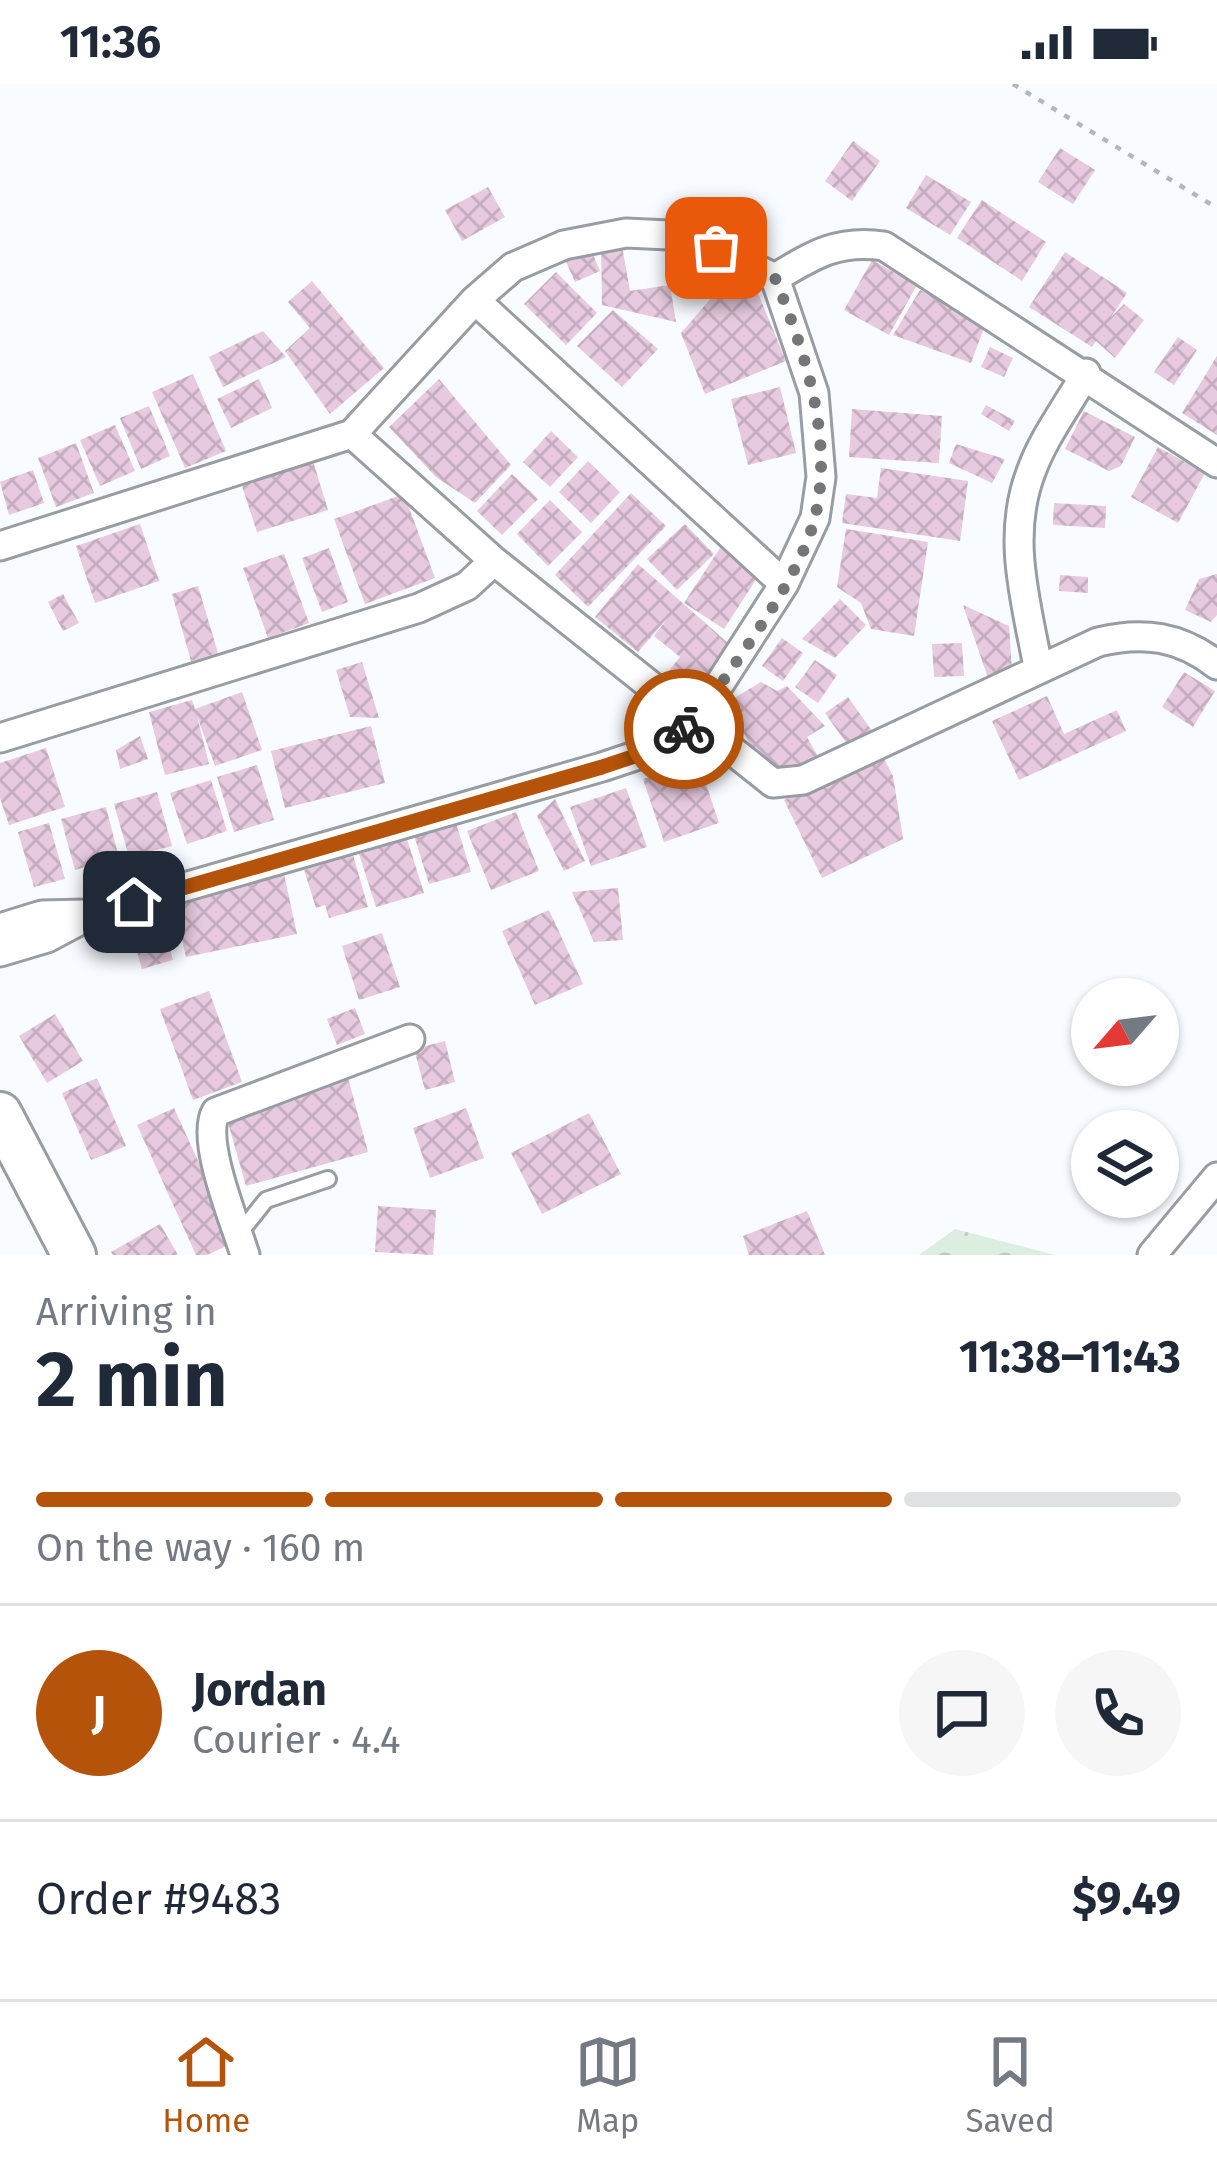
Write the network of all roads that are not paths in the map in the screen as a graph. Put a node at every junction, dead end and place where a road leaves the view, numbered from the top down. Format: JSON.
{"nodes":[{"id":1,"x":775,"y":278,"type":"junction"},
{"id":2,"x":475,"y":300,"type":"junction"},
{"id":3,"x":1086,"y":373,"type":"junction"},
{"id":4,"x":352,"y":434,"type":"junction"},
{"id":5,"x":1217,"y":463,"type":"edge"},
{"id":6,"x":0,"y":546,"type":"edge"},
{"id":7,"x":494,"y":561,"type":"junction"},
{"id":8,"x":784,"y":584,"type":"junction"},
{"id":9,"x":1217,"y":665,"type":"edge"},
{"id":10,"x":1038,"y":667,"type":"junction"},
{"id":11,"x":695,"y":722,"type":"junction"},
{"id":12,"x":0,"y":738,"type":"edge"},
{"id":13,"x":94,"y":914,"type":"junction"},
{"id":14,"x":0,"y":928,"type":"edge"},
{"id":15,"x":0,"y":952,"type":"edge"},
{"id":16,"x":410,"y":1039,"type":"dead end"},
{"id":17,"x":0,"y":1114,"type":"edge"},
{"id":18,"x":1217,"y":1178,"type":"edge"},
{"id":19,"x":328,"y":1179,"type":"dead end"},
{"id":20,"x":242,"y":1244,"type":"edge"},
{"id":21,"x":74,"y":1255,"type":"edge"},
{"id":22,"x":1152,"y":1255,"type":"edge"}],
"edges":[{"from":1,"to":2,"type":"street"},
{"from":1,"to":3,"type":"street"},
{"from":1,"to":8,"type":"street"},
{"from":2,"to":4,"type":"street"},
{"from":2,"to":8,"type":"street"},
{"from":3,"to":5,"type":"street"},
{"from":3,"to":10,"type":"street"},
{"from":4,"to":6,"type":"street"},
{"from":4,"to":7,"type":"street"},
{"from":7,"to":11,"type":"street"},
{"from":7,"to":12,"type":"street"},
{"from":8,"to":11,"type":"street"},
{"from":9,"to":10,"type":"street"},
{"from":10,"to":11,"type":"street"},
{"from":11,"to":13,"type":"street"},
{"from":13,"to":14,"type":"street"},
{"from":13,"to":15,"type":"street"},
{"from":16,"to":20,"type":"street"},
{"from":17,"to":21,"type":"main road"},
{"from":18,"to":22,"type":"street"},
{"from":19,"to":20,"type":"lane"}]}
